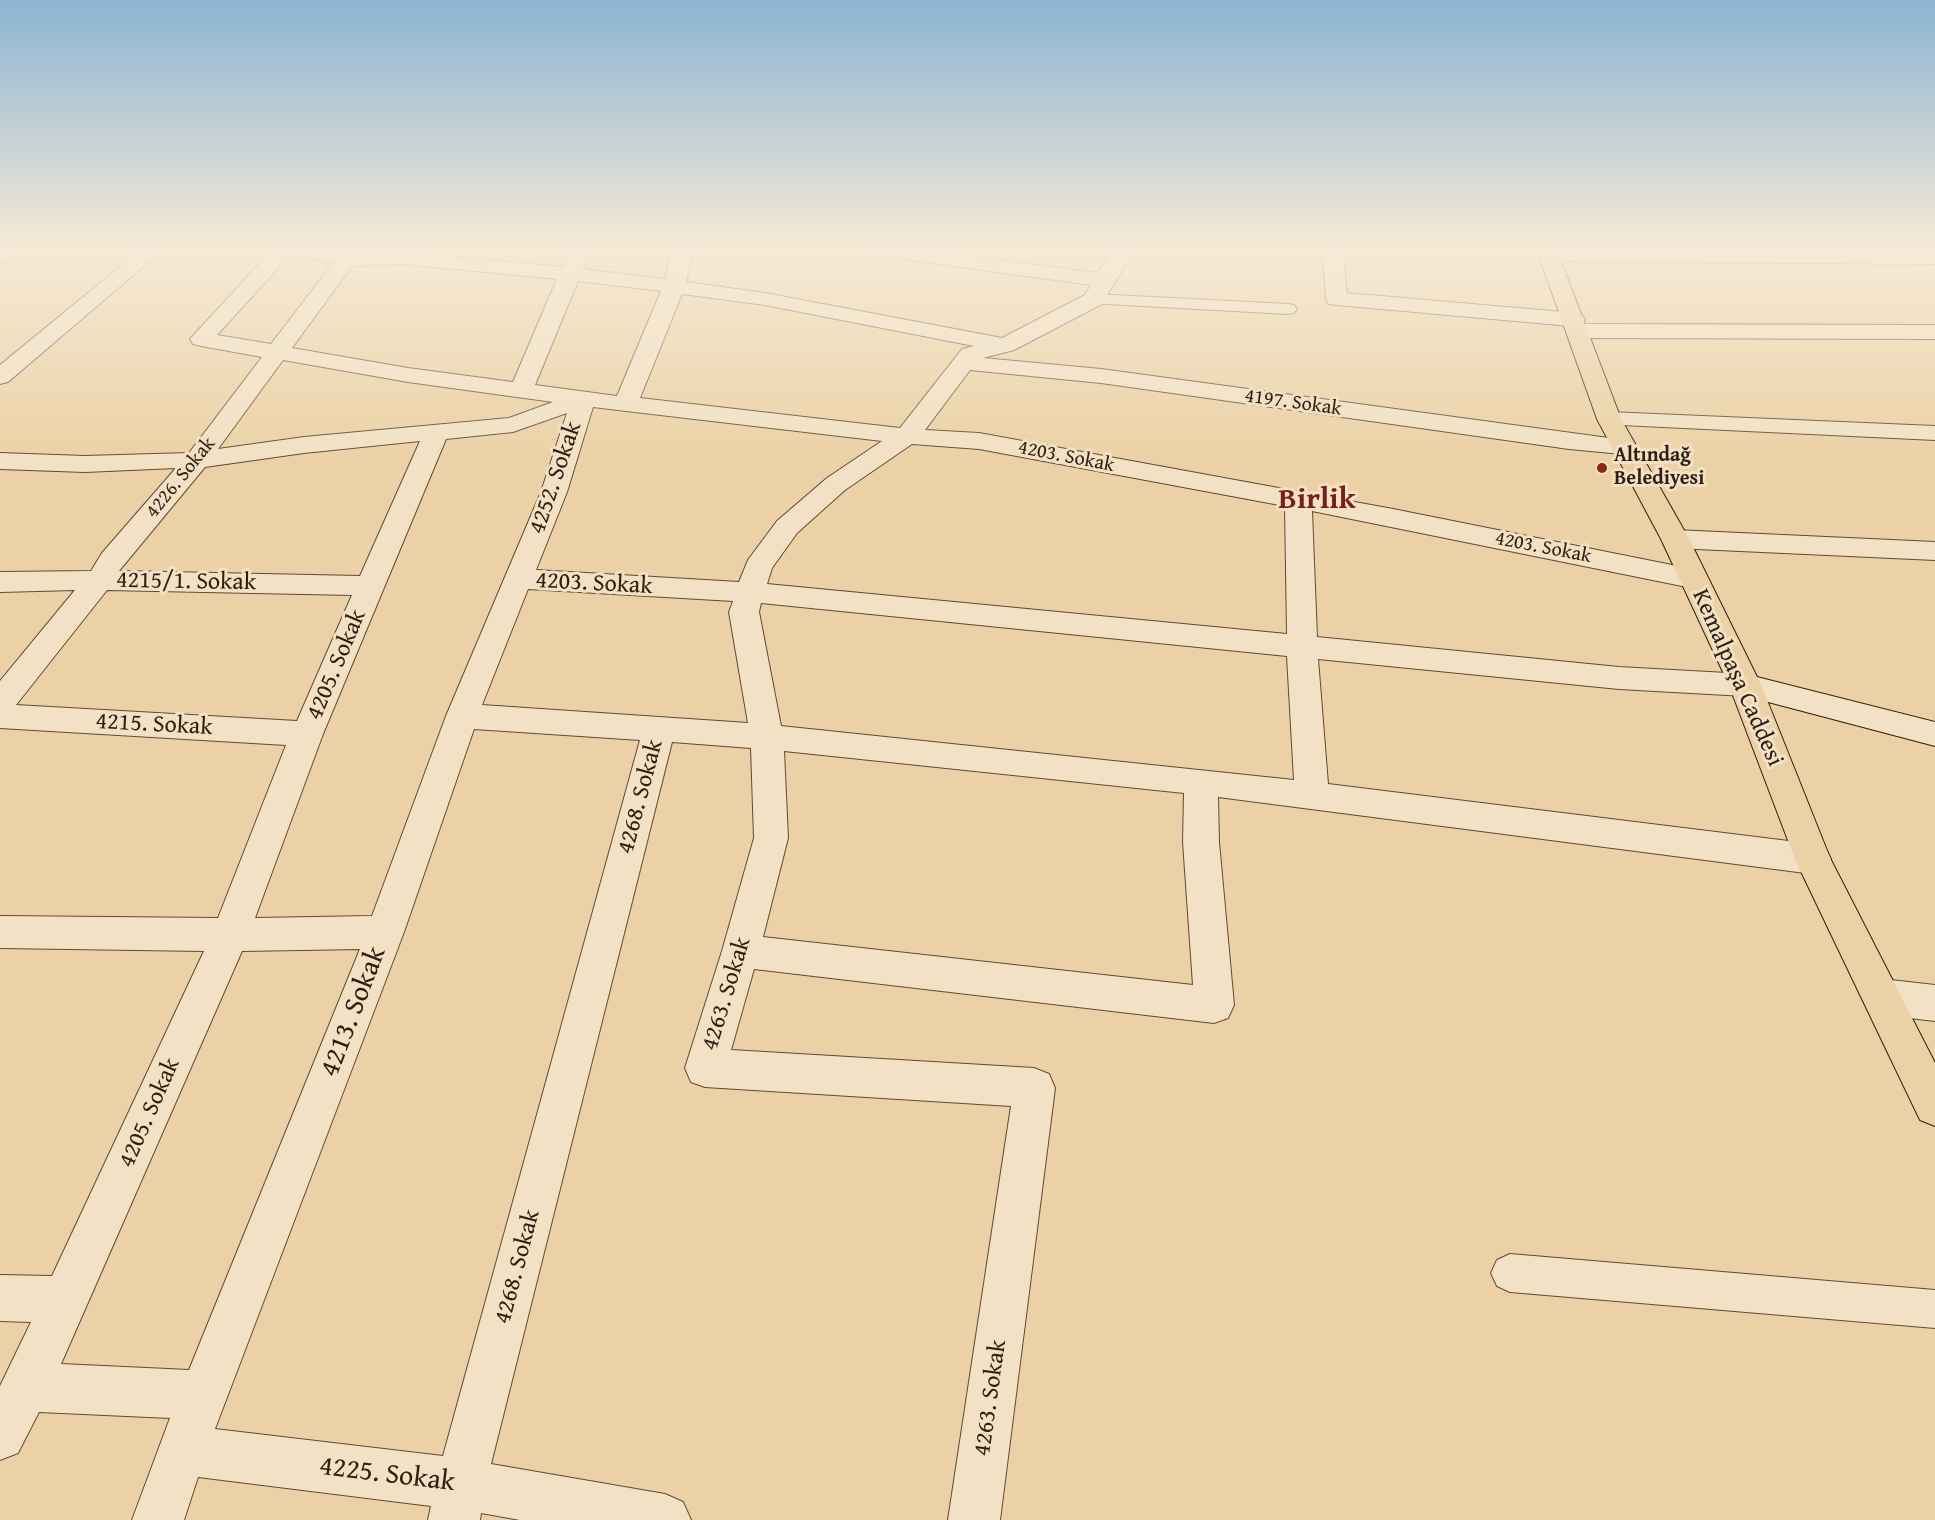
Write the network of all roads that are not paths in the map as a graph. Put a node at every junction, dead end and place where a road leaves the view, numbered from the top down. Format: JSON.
{"nodes":[{"id":1,"x":70,"y":319,"type":"edge"},
{"id":2,"x":220,"y":319,"type":"edge"},
{"id":3,"x":303,"y":319,"type":"edge"},
{"id":4,"x":551,"y":319,"type":"edge"},
{"id":5,"x":661,"y":319,"type":"edge"},
{"id":6,"x":869,"y":319,"type":"edge"},
{"id":7,"x":1049,"y":319,"type":"edge"},
{"id":8,"x":1513,"y":319,"type":"edge"},
{"id":9,"x":1573,"y":319,"type":"edge"},
{"id":10,"x":1576,"y":326,"type":"junction"},
{"id":11,"x":1935,"y":332,"type":"edge"},
{"id":12,"x":1006,"y":345,"type":"junction"},
{"id":13,"x":278,"y":353,"type":"junction"},
{"id":14,"x":962,"y":363,"type":"junction"},
{"id":15,"x":0,"y":377,"type":"edge"},
{"id":16,"x":521,"y":391,"type":"junction"},
{"id":17,"x":584,"y":399,"type":"junction"},
{"id":18,"x":626,"y":404,"type":"junction"},
{"id":19,"x":436,"y":432,"type":"junction"},
{"id":20,"x":1616,"y":433,"type":"junction"},
{"id":21,"x":1935,"y":433,"type":"edge"},
{"id":22,"x":907,"y":436,"type":"junction"},
{"id":23,"x":197,"y":460,"type":"junction"},
{"id":24,"x":0,"y":461,"type":"edge"},
{"id":25,"x":1298,"y":500,"type":"junction"},
{"id":26,"x":1675,"y":539,"type":"junction"},
{"id":27,"x":1935,"y":551,"type":"edge"},
{"id":28,"x":1692,"y":578,"type":"junction"},
{"id":29,"x":518,"y":579,"type":"junction"},
{"id":30,"x":99,"y":580,"type":"junction"},
{"id":31,"x":0,"y":582,"type":"edge"},
{"id":32,"x":371,"y":586,"type":"junction"},
{"id":33,"x":750,"y":592,"type":"junction"},
{"id":34,"x":1302,"y":648,"type":"junction"},
{"id":35,"x":1745,"y":685,"type":"junction"},
{"id":36,"x":0,"y":703,"type":"edge"},
{"id":37,"x":0,"y":716,"type":"edge"},
{"id":38,"x":462,"y":716,"type":"junction"},
{"id":39,"x":659,"y":729,"type":"junction"},
{"id":40,"x":308,"y":734,"type":"junction"},
{"id":41,"x":1935,"y":734,"type":"edge"},
{"id":42,"x":768,"y":737,"type":"junction"},
{"id":43,"x":1201,"y":782,"type":"junction"},
{"id":44,"x":1312,"y":796,"type":"junction"},
{"id":45,"x":1813,"y":859,"type":"junction"},
{"id":46,"x":0,"y":932,"type":"edge"},
{"id":47,"x":385,"y":932,"type":"junction"},
{"id":48,"x":230,"y":934,"type":"junction"},
{"id":49,"x":741,"y":951,"type":"junction"},
{"id":50,"x":1882,"y":997,"type":"junction"},
{"id":51,"x":1935,"y":1003,"type":"edge"},
{"id":52,"x":1935,"y":1106,"type":"edge"},
{"id":53,"x":1510,"y":1274,"type":"dead end"},
{"id":54,"x":0,"y":1298,"type":"edge"},
{"id":55,"x":65,"y":1300,"type":"junction"},
{"id":56,"x":1935,"y":1309,"type":"edge"},
{"id":57,"x":26,"y":1387,"type":"junction"},
{"id":58,"x":203,"y":1395,"type":"junction"},
{"id":59,"x":0,"y":1435,"type":"edge"},
{"id":60,"x":182,"y":1450,"type":"junction"},
{"id":61,"x":458,"y":1502,"type":"edge"},
{"id":62,"x":158,"y":1520,"type":"edge"},
{"id":63,"x":665,"y":1520,"type":"edge"},
{"id":64,"x":974,"y":1520,"type":"edge"}],
"edges":[{"from":1,"to":15,"type":"street"},
{"from":2,"to":13,"type":"street","name":"4252. Sokak"},
{"from":3,"to":13,"type":"street","name":"4226. Sokak"},
{"from":4,"to":16,"type":"street"},
{"from":5,"to":18,"type":"street"},
{"from":6,"to":12,"type":"street"},
{"from":7,"to":12,"type":"street"},
{"from":8,"to":10,"type":"street"},
{"from":9,"to":10,"type":"main road","name":"Kemalpaşa Caddesi"},
{"from":10,"to":11,"type":"street"},
{"from":10,"to":20,"type":"main road","name":"Kemalpaşa Caddesi"},
{"from":12,"to":14,"type":"street"},
{"from":13,"to":16,"type":"street","name":"4252. Sokak"},
{"from":13,"to":23,"type":"street","name":"4226. Sokak"},
{"from":14,"to":20,"type":"street","name":"4197. Sokak"},
{"from":14,"to":22,"type":"street"},
{"from":16,"to":17,"type":"street","name":"4252. Sokak"},
{"from":17,"to":18,"type":"street","name":"4203. Sokak"},
{"from":17,"to":19,"type":"street","name":"4203. Sokak"},
{"from":17,"to":29,"type":"street","name":"4252. Sokak"},
{"from":18,"to":22,"type":"street","name":"4203. Sokak"},
{"from":19,"to":23,"type":"street"},
{"from":19,"to":32,"type":"street","name":"4205. Sokak"},
{"from":20,"to":21,"type":"street","name":"4197. Sokak"},
{"from":20,"to":26,"type":"main road","name":"Kemalpaşa Caddesi"},
{"from":22,"to":25,"type":"street","name":"4203. Sokak"},
{"from":22,"to":33,"type":"street"},
{"from":23,"to":24,"type":"street"},
{"from":23,"to":30,"type":"street","name":"4226. Sokak"},
{"from":25,"to":28,"type":"street","name":"4203. Sokak"},
{"from":25,"to":34,"type":"street"},
{"from":26,"to":27,"type":"street"},
{"from":26,"to":28,"type":"main road","name":"Kemalpaşa Caddesi"},
{"from":28,"to":35,"type":"main road","name":"Kemalpaşa Caddesi"},
{"from":29,"to":33,"type":"street","name":"4203. Sokak"},
{"from":29,"to":38,"type":"street","name":"4252. Sokak"},
{"from":30,"to":31,"type":"street","name":"4215/1. Sokak"},
{"from":30,"to":32,"type":"street","name":"4215/1. Sokak"},
{"from":30,"to":36,"type":"street","name":"4226. Sokak"},
{"from":32,"to":40,"type":"street","name":"4205. Sokak"},
{"from":33,"to":34,"type":"street","name":"4203. Sokak"},
{"from":33,"to":42,"type":"street"},
{"from":34,"to":35,"type":"street","name":"4203. Sokak"},
{"from":34,"to":44,"type":"street"},
{"from":35,"to":41,"type":"street","name":"4203. Sokak"},
{"from":35,"to":45,"type":"main road","name":"Kemalpaşa Caddesi"},
{"from":37,"to":40,"type":"street","name":"4215. Sokak"},
{"from":38,"to":39,"type":"street"},
{"from":38,"to":47,"type":"street","name":"4252. Sokak"},
{"from":39,"to":42,"type":"street","name":"4268. Sokak"},
{"from":39,"to":61,"type":"street","name":"4268. Sokak"},
{"from":40,"to":48,"type":"street","name":"4205. Sokak"},
{"from":42,"to":43,"type":"street"},
{"from":42,"to":49,"type":"street","name":"4263. Sokak"},
{"from":43,"to":44,"type":"street"},
{"from":43,"to":49,"type":"street"},
{"from":44,"to":45,"type":"street"},
{"from":45,"to":50,"type":"main road","name":"Kemalpaşa Caddesi"},
{"from":46,"to":48,"type":"street","name":"4213. Sokak"},
{"from":47,"to":48,"type":"street","name":"4213. Sokak"},
{"from":47,"to":58,"type":"street","name":"4213. Sokak"},
{"from":48,"to":55,"type":"street","name":"4205. Sokak"},
{"from":49,"to":64,"type":"street","name":"4263. Sokak"},
{"from":50,"to":51,"type":"street"},
{"from":50,"to":52,"type":"main road","name":"Kemalpaşa Caddesi"},
{"from":53,"to":56,"type":"lane"},
{"from":54,"to":55,"type":"street"},
{"from":55,"to":57,"type":"street","name":"4205. Sokak"},
{"from":57,"to":58,"type":"street"},
{"from":57,"to":59,"type":"street","name":"4205. Sokak"},
{"from":58,"to":60,"type":"street","name":"4213. Sokak"},
{"from":60,"to":61,"type":"street","name":"4225. Sokak"},
{"from":60,"to":62,"type":"street"},
{"from":61,"to":63,"type":"street","name":"4225. Sokak"}]}
